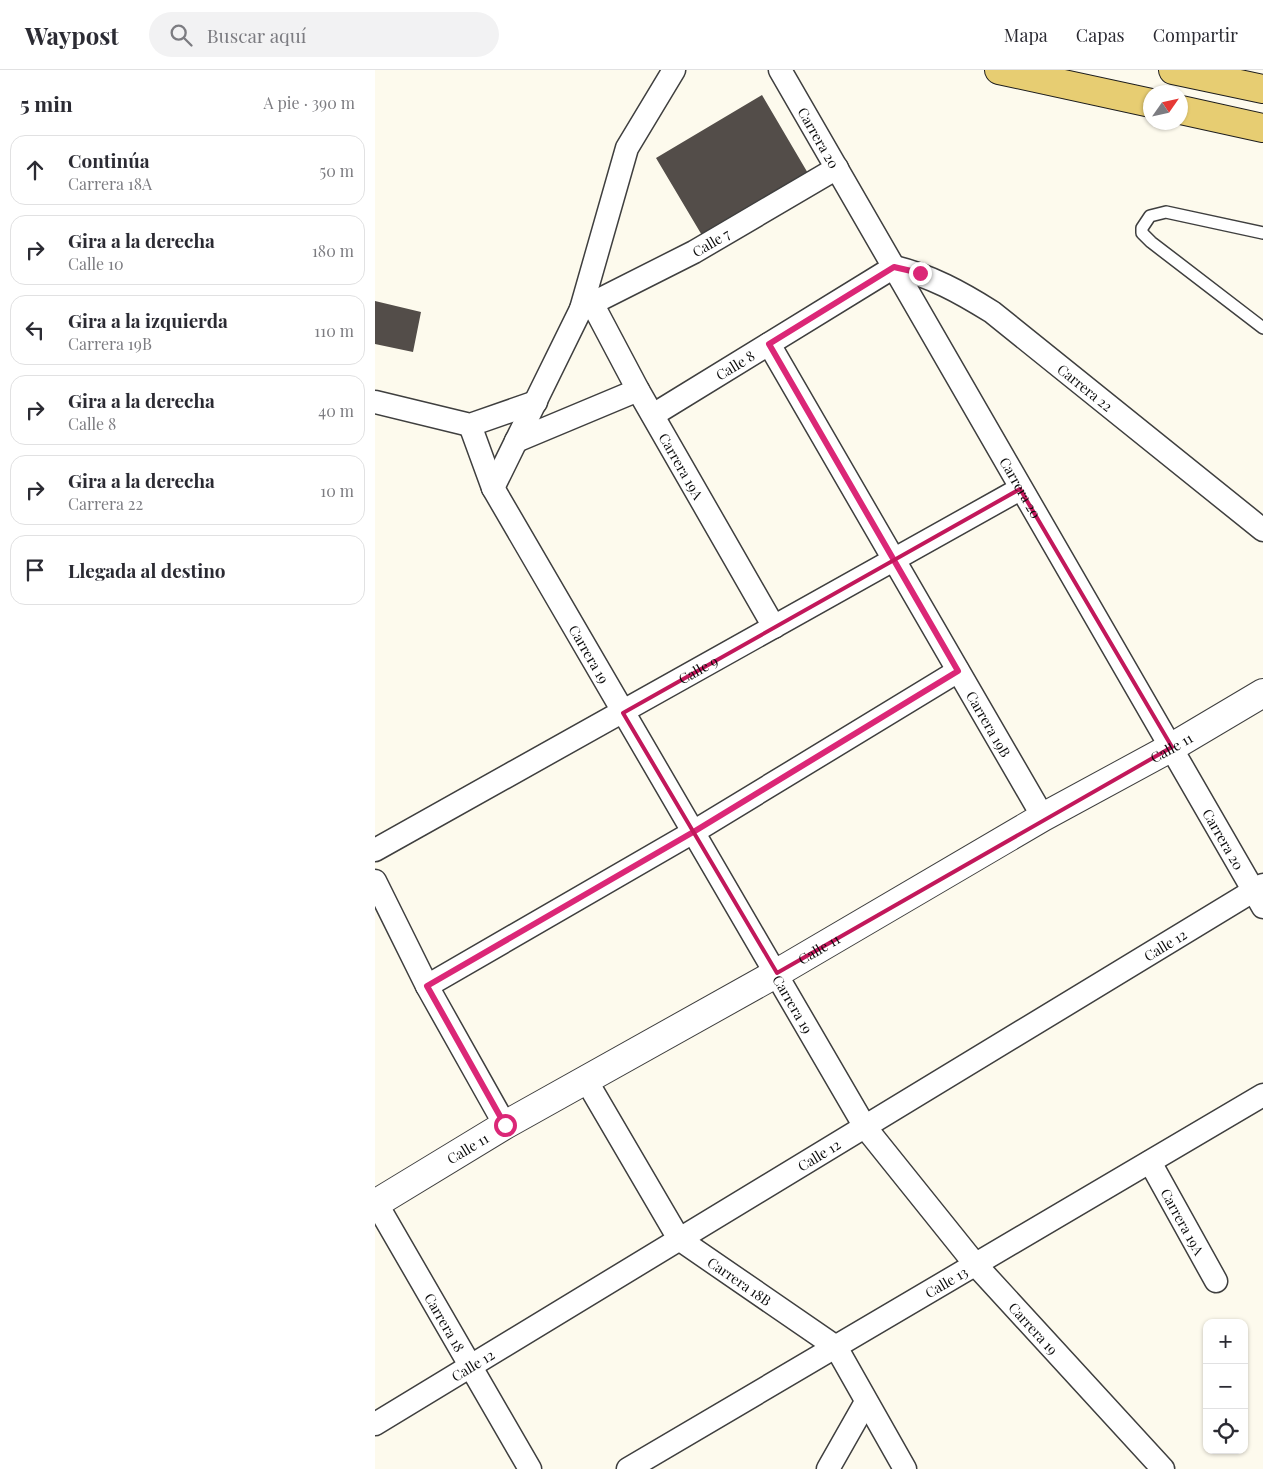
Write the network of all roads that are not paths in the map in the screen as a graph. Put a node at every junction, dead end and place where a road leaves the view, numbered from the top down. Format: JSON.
{"nodes":[{"id":1,"x":674,"y":70,"type":"edge"},
{"id":2,"x":780,"y":70,"type":"edge"},
{"id":3,"x":999,"y":70,"type":"edge"},
{"id":4,"x":1173,"y":70,"type":"edge"},
{"id":5,"x":1263,"y":89,"type":"edge"},
{"id":6,"x":1143,"y":101,"type":"edge"},
{"id":7,"x":1188,"y":112,"type":"edge"},
{"id":8,"x":1263,"y":128,"type":"edge"},
{"id":9,"x":837,"y":168,"type":"junction"},
{"id":10,"x":1263,"y":232,"type":"edge"},
{"id":11,"x":894,"y":267,"type":"junction"},
{"id":12,"x":586,"y":306,"type":"junction"},
{"id":13,"x":1263,"y":328,"type":"edge"},
{"id":14,"x":769,"y":344,"type":"junction"},
{"id":15,"x":638,"y":390,"type":"junction"},
{"id":16,"x":375,"y":402,"type":"edge"},
{"id":17,"x":536,"y":402,"type":"junction"},
{"id":18,"x":653,"y":415,"type":"junction"},
{"id":19,"x":469,"y":425,"type":"junction"},
{"id":20,"x":516,"y":441,"type":"junction"},
{"id":21,"x":493,"y":488,"type":"junction"},
{"id":22,"x":1020,"y":489,"type":"junction"},
{"id":23,"x":1263,"y":530,"type":"edge"},
{"id":24,"x":894,"y":560,"type":"junction"},
{"id":25,"x":774,"y":628,"type":"junction"},
{"id":26,"x":958,"y":671,"type":"junction"},
{"id":27,"x":1263,"y":693,"type":"edge"},
{"id":28,"x":623,"y":713,"type":"junction"},
{"id":29,"x":1172,"y":747,"type":"junction"},
{"id":30,"x":1043,"y":817,"type":"junction"},
{"id":31,"x":695,"y":831,"type":"junction"},
{"id":32,"x":375,"y":850,"type":"edge"},
{"id":33,"x":375,"y":881,"type":"edge"},
{"id":34,"x":1260,"y":894,"type":"edge"},
{"id":35,"x":777,"y":973,"type":"junction"},
{"id":36,"x":427,"y":986,"type":"junction"},
{"id":37,"x":586,"y":1080,"type":"junction"},
{"id":38,"x":1263,"y":1095,"type":"edge"},
{"id":39,"x":505,"y":1125,"type":"junction"},
{"id":40,"x":865,"y":1127,"type":"junction"},
{"id":41,"x":1150,"y":1162,"type":"junction"},
{"id":42,"x":375,"y":1203,"type":"edge"},
{"id":43,"x":679,"y":1239,"type":"junction"},
{"id":44,"x":975,"y":1264,"type":"junction"},
{"id":45,"x":1216,"y":1281,"type":"dead end"},
{"id":46,"x":835,"y":1347,"type":"junction"},
{"id":47,"x":470,"y":1366,"type":"junction"},
{"id":48,"x":866,"y":1402,"type":"junction"},
{"id":49,"x":375,"y":1424,"type":"edge"},
{"id":50,"x":530,"y":1469,"type":"edge"},
{"id":51,"x":628,"y":1469,"type":"edge"},
{"id":52,"x":828,"y":1469,"type":"edge"},
{"id":53,"x":905,"y":1469,"type":"edge"},
{"id":54,"x":1163,"y":1469,"type":"edge"}],
"edges":[{"from":1,"to":12,"type":"street"},
{"from":2,"to":9,"type":"street","name":"Carrera 20"},
{"from":3,"to":6,"type":"main road"},
{"from":4,"to":5,"type":"main road"},
{"from":7,"to":8,"type":"main road"},
{"from":9,"to":11,"type":"street","name":"Carrera 20"},
{"from":9,"to":12,"type":"street","name":"Calle 7"},
{"from":10,"to":13,"type":"lane"},
{"from":11,"to":14,"type":"street","name":"Calle 8"},
{"from":11,"to":22,"type":"street","name":"Carrera 20"},
{"from":11,"to":23,"type":"street","name":"Carrera 22"},
{"from":12,"to":15,"type":"street","name":"Carrera 19A"},
{"from":12,"to":17,"type":"street"},
{"from":14,"to":18,"type":"street","name":"Calle 8"},
{"from":14,"to":24,"type":"street","name":"Carrera 19B"},
{"from":15,"to":18,"type":"street","name":"Carrera 19A"},
{"from":15,"to":20,"type":"street"},
{"from":16,"to":19,"type":"street"},
{"from":17,"to":19,"type":"street"},
{"from":17,"to":20,"type":"street"},
{"from":18,"to":25,"type":"street","name":"Carrera 19A"},
{"from":19,"to":21,"type":"street","name":"Carrera 19"},
{"from":20,"to":21,"type":"street"},
{"from":21,"to":28,"type":"street","name":"Carrera 19"},
{"from":22,"to":24,"type":"street","name":"Calle 9"},
{"from":22,"to":29,"type":"street","name":"Carrera 20"},
{"from":24,"to":25,"type":"street","name":"Calle 9"},
{"from":24,"to":26,"type":"street","name":"Carrera 19B"},
{"from":25,"to":28,"type":"street","name":"Calle 9"},
{"from":26,"to":30,"type":"street","name":"Carrera 19B"},
{"from":26,"to":31,"type":"street"},
{"from":27,"to":29,"type":"street","name":"Calle 11"},
{"from":28,"to":31,"type":"street","name":"Carrera 19"},
{"from":28,"to":32,"type":"street","name":"Calle 9"},
{"from":29,"to":30,"type":"street","name":"Calle 11"},
{"from":29,"to":34,"type":"street","name":"Carrera 20"},
{"from":30,"to":35,"type":"street","name":"Calle 11"},
{"from":31,"to":35,"type":"street","name":"Carrera 19"},
{"from":31,"to":36,"type":"street"},
{"from":33,"to":36,"type":"street"},
{"from":34,"to":40,"type":"street","name":"Calle 12"},
{"from":35,"to":37,"type":"street","name":"Calle 11"},
{"from":35,"to":40,"type":"street","name":"Carrera 19"},
{"from":36,"to":39,"type":"street"},
{"from":37,"to":39,"type":"street","name":"Calle 11"},
{"from":37,"to":43,"type":"street","name":"Carrera 18B"},
{"from":38,"to":41,"type":"street","name":"Calle 13"},
{"from":39,"to":42,"type":"street","name":"Calle 11"},
{"from":40,"to":43,"type":"street","name":"Calle 12"},
{"from":40,"to":44,"type":"street","name":"Carrera 19"},
{"from":41,"to":44,"type":"street","name":"Calle 13"},
{"from":41,"to":45,"type":"street","name":"Carrera 19A"},
{"from":42,"to":47,"type":"street","name":"Carrera 18"},
{"from":43,"to":46,"type":"street","name":"Carrera 18B"},
{"from":43,"to":47,"type":"street","name":"Calle 12"},
{"from":44,"to":46,"type":"street","name":"Calle 13"},
{"from":44,"to":54,"type":"street","name":"Carrera 19"},
{"from":46,"to":48,"type":"street","name":"Carrera 18B"},
{"from":46,"to":51,"type":"street","name":"Calle 13"},
{"from":47,"to":49,"type":"street","name":"Calle 12"},
{"from":47,"to":50,"type":"street","name":"Carrera 18"},
{"from":48,"to":52,"type":"street"},
{"from":48,"to":53,"type":"street","name":"Carrera 18B"}]}
